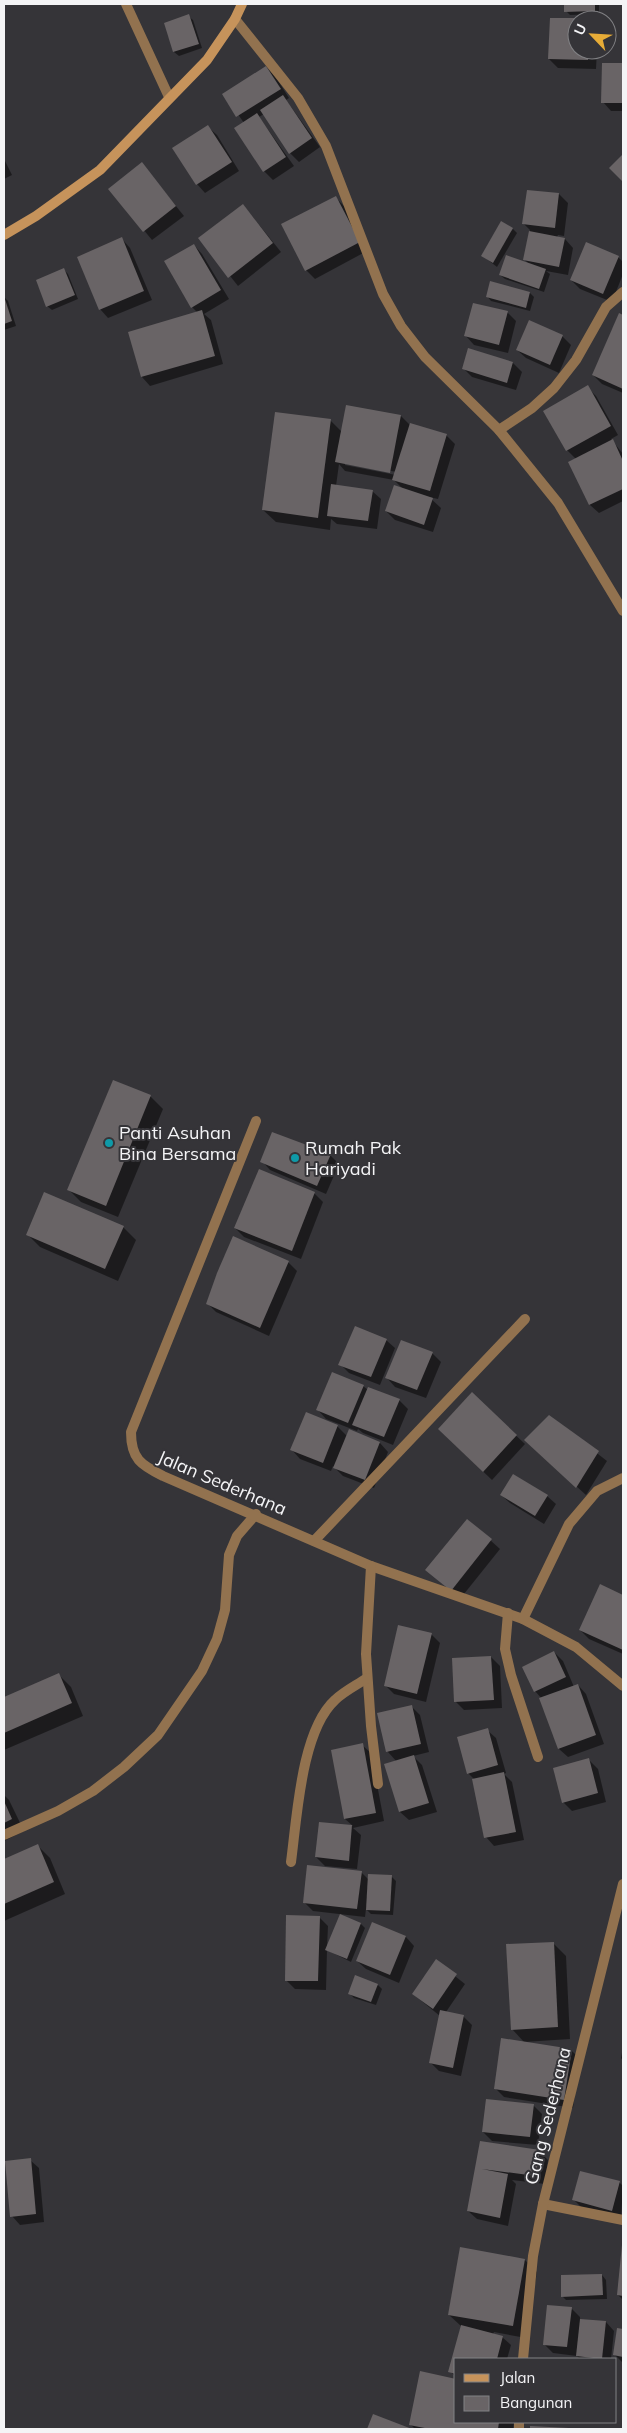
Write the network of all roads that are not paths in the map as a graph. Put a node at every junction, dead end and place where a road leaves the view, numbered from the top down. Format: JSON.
{"nodes":[{"id":1,"x":126,"y":4,"type":"edge"},
{"id":2,"x":242,"y":4,"type":"edge"},
{"id":3,"x":235,"y":19,"type":"junction"},
{"id":4,"x":169,"y":97,"type":"junction"},
{"id":5,"x":4,"y":235,"type":"edge"},
{"id":6,"x":623,"y":292,"type":"edge"},
{"id":7,"x":499,"y":430,"type":"junction"},
{"id":8,"x":623,"y":611,"type":"edge"},
{"id":9,"x":256,"y":1121,"type":"dead end"},
{"id":10,"x":525,"y":1319,"type":"dead end"},
{"id":11,"x":623,"y":1478,"type":"edge"},
{"id":12,"x":256,"y":1514,"type":"junction"},
{"id":13,"x":314,"y":1541,"type":"junction"},
{"id":14,"x":371,"y":1566,"type":"junction"},
{"id":15,"x":508,"y":1613,"type":"junction"},
{"id":16,"x":523,"y":1619,"type":"junction"},
{"id":17,"x":367,"y":1678,"type":"junction"},
{"id":18,"x":623,"y":1686,"type":"edge"},
{"id":19,"x":538,"y":1757,"type":"dead end"},
{"id":20,"x":378,"y":1784,"type":"dead end"},
{"id":21,"x":4,"y":1835,"type":"edge"},
{"id":22,"x":291,"y":1862,"type":"dead end"},
{"id":23,"x":623,"y":1884,"type":"edge"},
{"id":24,"x":543,"y":2204,"type":"junction"},
{"id":25,"x":623,"y":2220,"type":"edge"},
{"id":26,"x":523,"y":2358,"type":"edge"}],
"edges":[{"from":1,"to":4,"type":"street"},
{"from":2,"to":3,"type":"main road"},
{"from":3,"to":4,"type":"main road"},
{"from":3,"to":7,"type":"street"},
{"from":4,"to":5,"type":"main road"},
{"from":6,"to":7,"type":"street"},
{"from":7,"to":8,"type":"street"},
{"from":9,"to":12,"type":"street","name":"Jalan Sederhana"},
{"from":10,"to":13,"type":"street"},
{"from":11,"to":16,"type":"street"},
{"from":12,"to":13,"type":"street","name":"Jalan Sederhana"},
{"from":12,"to":21,"type":"street"},
{"from":13,"to":14,"type":"street","name":"Jalan Sederhana"},
{"from":14,"to":15,"type":"street","name":"Jalan Sederhana"},
{"from":14,"to":17,"type":"street"},
{"from":15,"to":16,"type":"street","name":"Jalan Sederhana"},
{"from":15,"to":19,"type":"street"},
{"from":16,"to":18,"type":"street","name":"Jalan Sederhana"},
{"from":17,"to":20,"type":"street"},
{"from":17,"to":22,"type":"street"},
{"from":23,"to":24,"type":"street","name":"Gang Sederhana"},
{"from":24,"to":25,"type":"street"},
{"from":24,"to":26,"type":"street","name":"Gang Sederhana"}]}
